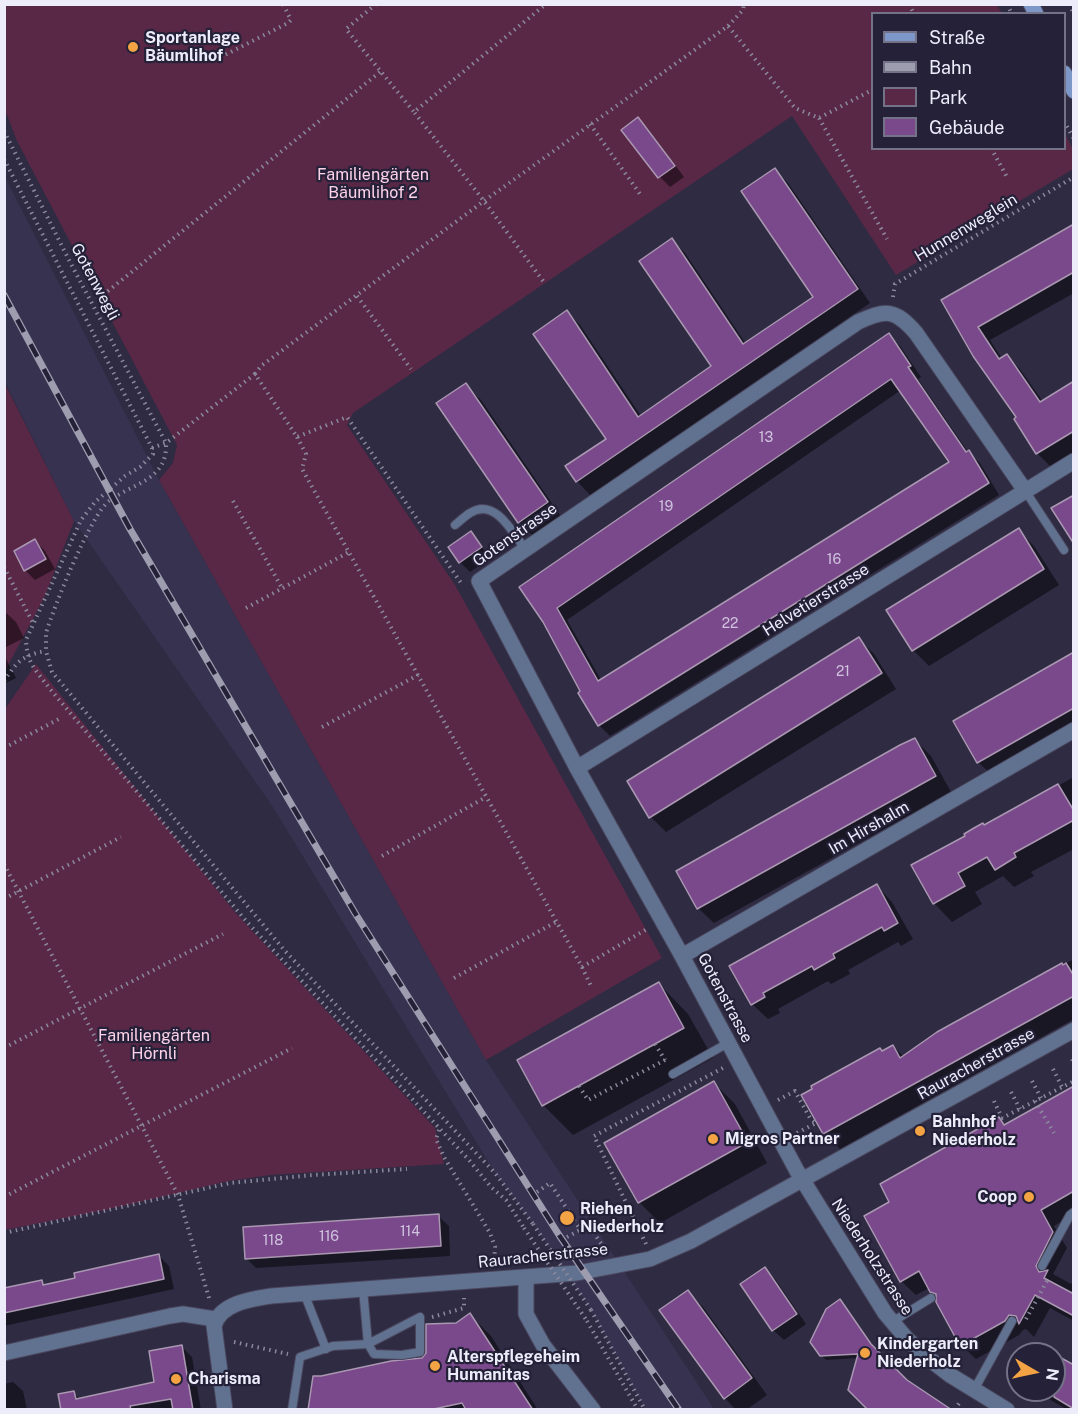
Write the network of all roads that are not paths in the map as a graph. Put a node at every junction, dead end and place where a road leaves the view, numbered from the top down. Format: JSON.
{"nodes":[{"id":1,"x":1066,"y":75,"type":"edge"},
{"id":2,"x":1074,"y":91,"type":"edge"},
{"id":3,"x":1074,"y":461,"type":"edge"},
{"id":4,"x":1026,"y":492,"type":"junction"},
{"id":5,"x":455,"y":525,"type":"dead end"},
{"id":6,"x":525,"y":549,"type":"junction"},
{"id":7,"x":1064,"y":550,"type":"dead end"},
{"id":8,"x":1074,"y":730,"type":"edge"},
{"id":9,"x":577,"y":768,"type":"junction"},
{"id":10,"x":682,"y":956,"type":"junction"},
{"id":11,"x":1074,"y":1030,"type":"edge"},
{"id":12,"x":728,"y":1043,"type":"junction"},
{"id":13,"x":673,"y":1074,"type":"dead end"},
{"id":14,"x":802,"y":1180,"type":"junction"},
{"id":15,"x":1074,"y":1212,"type":"edge"},
{"id":16,"x":1042,"y":1266,"type":"dead end"},
{"id":17,"x":526,"y":1278,"type":"junction"},
{"id":18,"x":363,"y":1289,"type":"junction"},
{"id":19,"x":304,"y":1293,"type":"junction"},
{"id":20,"x":931,"y":1298,"type":"dead end"},
{"id":21,"x":215,"y":1319,"type":"junction"},
{"id":22,"x":1012,"y":1321,"type":"dead end"},
{"id":23,"x":892,"y":1322,"type":"junction"},
{"id":24,"x":368,"y":1344,"type":"junction"},
{"id":25,"x":326,"y":1348,"type":"junction"},
{"id":26,"x":4,"y":1353,"type":"edge"},
{"id":27,"x":974,"y":1390,"type":"junction"},
{"id":28,"x":225,"y":1410,"type":"edge"},
{"id":29,"x":292,"y":1410,"type":"edge"},
{"id":30,"x":593,"y":1410,"type":"edge"},
{"id":31,"x":1007,"y":1410,"type":"edge"}],
"edges":[{"from":1,"to":2,"type":"main road"},
{"from":3,"to":4,"type":"street","name":"Helvetierstrasse"},
{"from":4,"to":6,"type":"street","name":"Gotenstrasse"},
{"from":4,"to":7,"type":"lane"},
{"from":4,"to":9,"type":"street","name":"Helvetierstrasse"},
{"from":5,"to":6,"type":"lane"},
{"from":6,"to":9,"type":"street","name":"Gotenstrasse"},
{"from":8,"to":10,"type":"street","name":"Im Hirshalm"},
{"from":9,"to":10,"type":"street","name":"Gotenstrasse"},
{"from":10,"to":12,"type":"street","name":"Gotenstrasse"},
{"from":11,"to":14,"type":"street","name":"Rauracherstrasse"},
{"from":12,"to":13,"type":"lane"},
{"from":12,"to":14,"type":"street","name":"Gotenstrasse"},
{"from":14,"to":17,"type":"street","name":"Rauracherstrasse"},
{"from":14,"to":23,"type":"street","name":"Niederholzstrasse"},
{"from":15,"to":16,"type":"lane"},
{"from":17,"to":18,"type":"street","name":"Rauracherstrasse"},
{"from":17,"to":30,"type":"street"},
{"from":18,"to":19,"type":"street","name":"Rauracherstrasse"},
{"from":18,"to":24,"type":"lane"},
{"from":19,"to":21,"type":"street","name":"Rauracherstrasse"},
{"from":19,"to":25,"type":"lane"},
{"from":20,"to":23,"type":"lane"},
{"from":21,"to":26,"type":"street"},
{"from":21,"to":28,"type":"street"},
{"from":22,"to":27,"type":"lane"},
{"from":23,"to":27,"type":"street","name":"Niederholzstrasse"},
{"from":24,"to":24,"type":"lane"},
{"from":24,"to":25,"type":"lane"},
{"from":25,"to":29,"type":"lane"},
{"from":27,"to":31,"type":"street","name":"Niederholzstrasse"}]}
